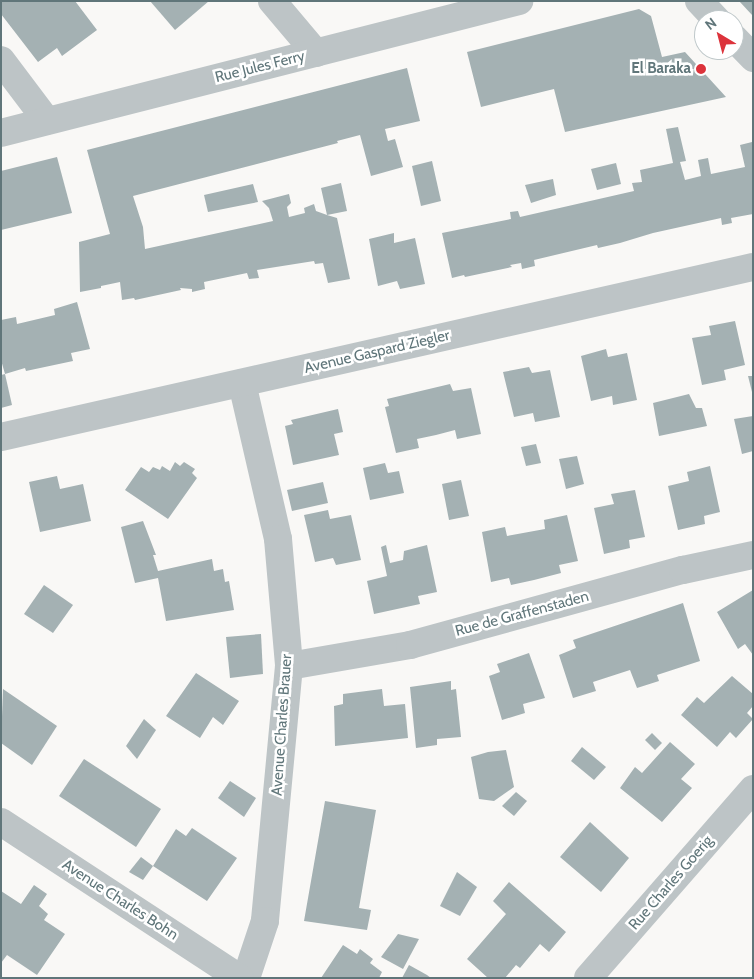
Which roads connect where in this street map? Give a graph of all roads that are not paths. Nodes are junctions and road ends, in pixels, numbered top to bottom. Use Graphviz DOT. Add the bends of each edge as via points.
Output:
graph roads {
  1 [pos="272,1"];
  2 [pos="519,1"];
  3 [pos="744,49"];
  4 [pos="316,53"];
  5 [pos="753,58"];
  6 [pos="1,60"];
  7 [pos="46,121"];
  8 [pos="1,133"];
  9 [pos="753,267"];
  10 [pos="242,383"];
  11 [pos="1,437"];
  12 [pos="753,554"];
  13 [pos="289,666"];
  14 [pos="753,789"];
  15 [pos="1,822"];
  16 [pos="239,978"];
  17 [pos="246,978"];
  18 [pos="588,978"];
  1 -- 4 [label="street"];
  2 -- 4 [label="street, Rue Jules Ferry"];
  3 -- 5 [label="street"];
  4 -- 7 [label="street, Rue Jules Ferry"];
  6 -- 7 [label="street"];
  7 -- 8 [label="street, Rue Jules Ferry"];
  9 -- 10 [label="street, Avenue Gaspard Ziegler"];
  10 -- 11 [label="street, Avenue Gaspard Ziegler"];
  10 -- 13 [label="street, Avenue Charles Brauer" via="278,540"];
  12 -- 13 [label="street, Rue de Graffenstaden" via="410,645"];
  13 -- 17 [label="street, Avenue Charles Brauer" via="265,921"];
  14 -- 18 [label="street, Rue Charles Goerig"];
  15 -- 16 [label="street, Avenue Charles Bohn"];
}
